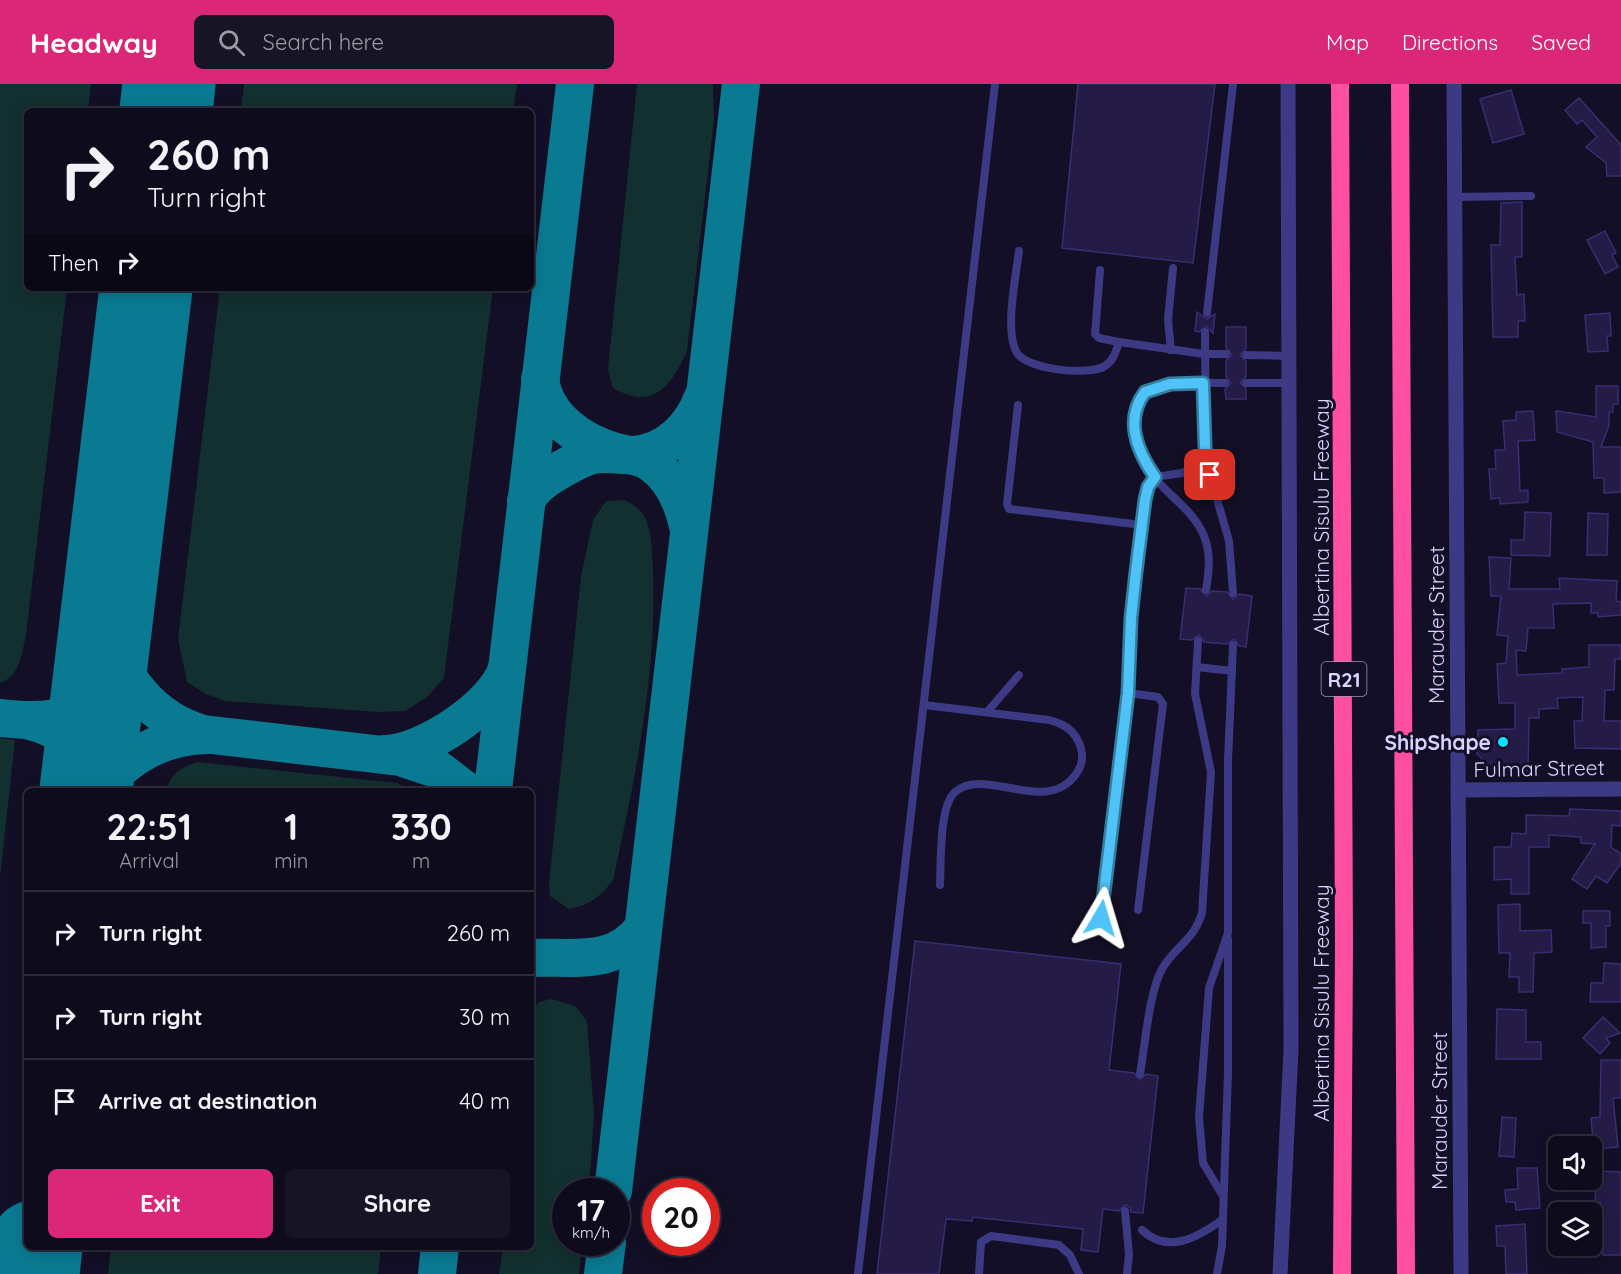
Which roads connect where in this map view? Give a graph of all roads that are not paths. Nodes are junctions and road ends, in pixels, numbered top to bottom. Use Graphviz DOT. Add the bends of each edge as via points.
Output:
graph roads {
  1 [pos="995,84"];
  2 [pos="1233,84"];
  3 [pos="1288,84"];
  4 [pos="1340,84"];
  5 [pos="1400,84"];
  6 [pos="1454,84"];
  7 [pos="1531,196"];
  8 [pos="1454,197"];
  9 [pos="1019,251"];
  10 [pos="1173,268"];
  11 [pos="1100,270"];
  12 [pos="1207,313"];
  13 [pos="1205,332"];
  14 [pos="1119,342"];
  15 [pos="1171,350"];
  16 [pos="1203,354"];
  17 [pos="1226,354"];
  18 [pos="1246,355"];
  19 [pos="1290,356"];
  20 [pos="1203,383"];
  21 [pos="1226,383"];
  22 [pos="1246,383"];
  23 [pos="1290,383"];
  24 [pos="1018,405"];
  25 [pos="1206,461"];
  26 [pos="1155,477"];
  27 [pos="1142,525"];
  28 [pos="1206,590"];
  29 [pos="1233,593"];
  30 [pos="1198,641"];
  31 [pos="1233,645"];
  32 [pos="1197,667"];
  33 [pos="1232,671"];
  34 [pos="1020,675"];
  35 [pos="1128,693"];
  36 [pos="924,705"];
  37 [pos="987,712"];
  38 [pos="1621,789"];
  39 [pos="1458,790"];
  40 [pos="940,885"];
  41 [pos="1138,910"];
  42 [pos="1101,918"];
  43 [pos="1228,933"];
  44 [pos="1140,1074"];
  45 [pos="1223,1196"];
  46 [pos="1125,1211"];
  47 [pos="1222,1220"];
  48 [pos="1143,1230"];
  49 [pos="858,1274"];
  50 [pos="979,1274"];
  51 [pos="1079,1274"];
  52 [pos="1127,1274"];
  53 [pos="1217,1274"];
  54 [pos="1280,1274"];
  55 [pos="1342,1274"];
  56 [pos="1406,1274"];
  57 [pos="1461,1274"];
  1 -- 36 [label="lane"];
  2 -- 12 [label="lane"];
  3 -- 19 [label="street"];
  4 -- 55 [label="highway, Albertina Sisulu Freeway / R21"];
  5 -- 56 [label="highway"];
  6 -- 8 [label="street, Marauder Street"];
  7 -- 8 [label="lane"];
  8 -- 39 [label="street, Marauder Street"];
  9 -- 14 [label="lane" via="1011,327 1017,354 1036,366 1092,371 1108,364"];
  10 -- 15 [label="lane" via="1168,320"];
  11 -- 14 [label="lane" via="1095,334"];
  13 -- 16 [label="lane"];
  14 -- 15 [label="lane"];
  15 -- 16 [label="lane"];
  16 -- 17 [label="lane"];
  16 -- 20 [label="lane"];
  18 -- 19 [label="lane"];
  19 -- 23 [label="street"];
  20 -- 21 [label="lane"];
  20 -- 25 [label="lane"];
  20 -- 26 [label="lane" via="1170,384 1145,392 1139,400 1134,416 1135,435 1139,453"];
  22 -- 23 [label="lane"];
  23 -- 54 [label="street" via="1292,1050"];
  24 -- 27 [label="lane" via="1009,509"];
  25 -- 26 [label="lane" via="1182,473"];
  25 -- 29 [label="lane" via="1226,523"];
  26 -- 27 [label="lane" via="1148,487"];
  26 -- 28 [label="lane" via="1185,508 1204,536 1209,567"];
  27 -- 35 [label="lane" via="1131,618"];
  30 -- 32 [label="lane"];
  31 -- 33 [label="lane"];
  32 -- 33 [label="lane"];
  32 -- 44 [label="lane" via="1197,708 1211,772 1202,913 1197,930 1168,959 1158,979"];
  33 -- 43 [label="lane"];
  34 -- 37 [label="lane"];
  35 -- 41 [label="lane" via="1158,697 1163,704"];
  35 -- 42 [label="lane"];
  36 -- 37 [label="lane"];
  36 -- 49 [label="lane"];
  37 -- 40 [label="lane" via="1063,724 1080,744 1081,767 1066,786 1055,790 1036,792 969,785 954,793 945,815"];
  38 -- 39 [label="street, Fulmar Street"];
  39 -- 57 [label="street, Marauder Street"];
  43 -- 45 [label="lane"];
  43 -- 45 [label="lane" via="1209,988 1199,1117 1203,1163"];
  45 -- 47 [label="lane"];
  46 -- 52 [label="lane"];
  47 -- 48 [label="lane" via="1174,1243 1155,1240"];
  47 -- 53 [label="lane"];
  50 -- 51 [label="lane" via="981,1242 991,1236 1059,1245 1070,1255"];
}
